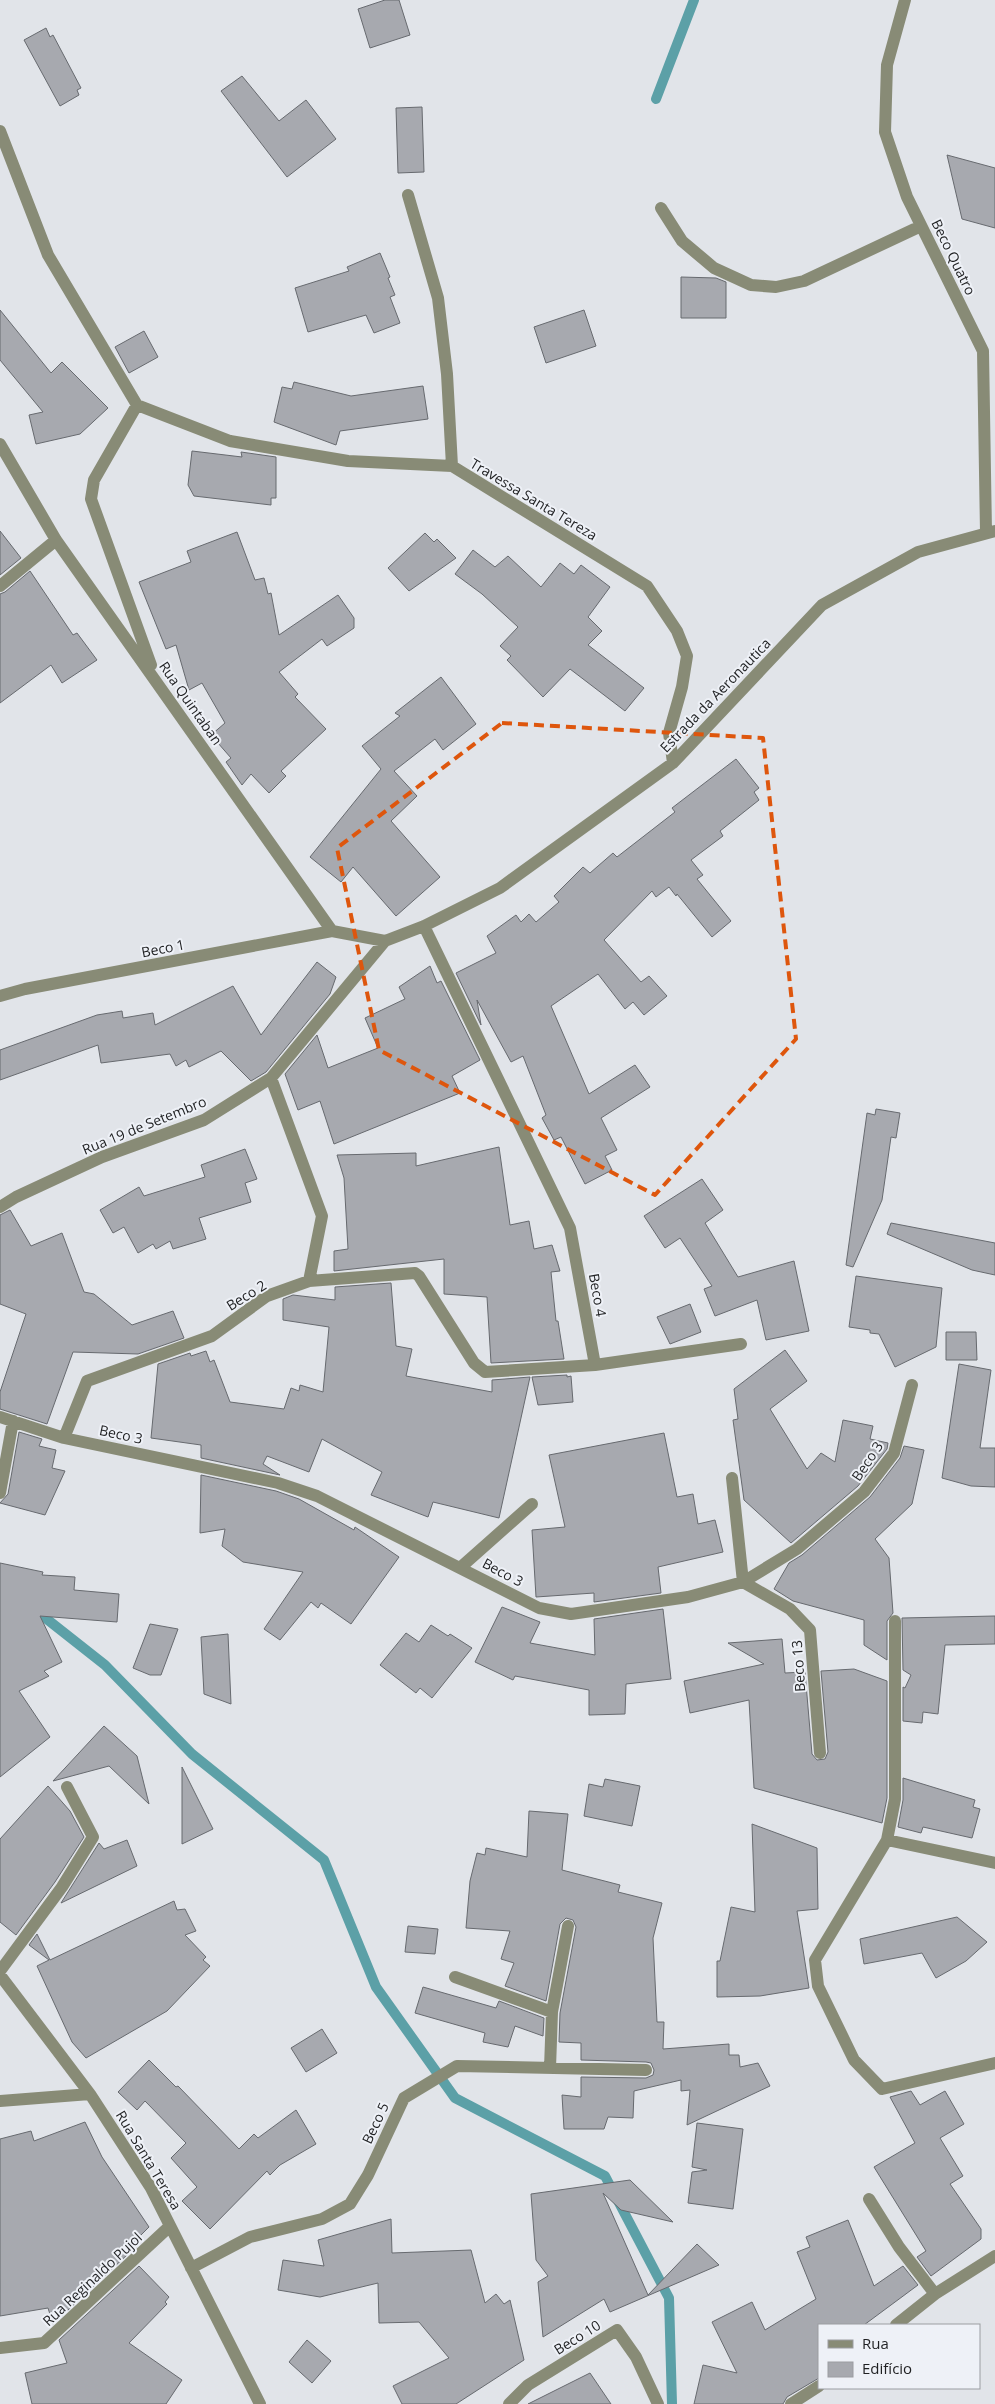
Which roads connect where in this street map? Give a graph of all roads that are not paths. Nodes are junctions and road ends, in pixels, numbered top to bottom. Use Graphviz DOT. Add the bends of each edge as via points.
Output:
graph roads {
  1 [pos="906,0"];
  2 [pos="0,131"];
  3 [pos="408,196"];
  4 [pos="661,208"];
  5 [pos="921,226"];
  6 [pos="137,405"];
  7 [pos="0,444"];
  8 [pos="452,466"];
  9 [pos="991,532"];
  10 [pos="56,540"];
  11 [pos="0,586"];
  12 [pos="157,681"];
  13 [pos="673,763"];
  14 [pos="424,926"];
  15 [pos="332,931"];
  16 [pos="385,941"];
  17 [pos="0,996"];
  18 [pos="272,1078"];
  19 [pos="0,1207"];
  20 [pos="309,1281"];
  21 [pos="741,1344"];
  22 [pos="595,1364"];
  23 [pos="912,1385"];
  24 [pos="0,1417"];
  25 [pos="13,1421"];
  26 [pos="64,1438"];
  27 [pos="732,1478"];
  28 [pos="0,1493"];
  29 [pos="532,1504"];
  30 [pos="461,1567"];
  31 [pos="743,1582"];
  32 [pos="895,1621"];
  33 [pos="820,1753"];
  34 [pos="67,1787"];
  35 [pos="887,1840"];
  36 [pos="995,1863"];
  37 [pos="568,1926"];
  38 [pos="0,1973"];
  39 [pos="455,1976"];
  40 [pos="552,2012"];
  41 [pos="995,2063"];
  42 [pos="550,2068"];
  43 [pos="646,2070"];
  44 [pos="90,2094"];
  45 [pos="0,2101"];
  46 [pos="869,2198"];
  47 [pos="170,2226"];
  48 [pos="995,2256"];
  49 [pos="191,2268"];
  50 [pos="935,2294"];
  51 [pos="897,2324"];
  52 [pos="0,2348"];
  53 [pos="818,2387"];
  54 [pos="260,2404"];
  55 [pos="509,2404"];
  56 [pos="658,2404"];
  57 [pos="791,2404"];
  1 -- 5 [label="street, Beco Quatro" via="887,65 885,132 907,197"];
  2 -- 6 [label="street" via="48,255"];
  3 -- 8 [label="street, Travessa Santa Tereza" via="438,298 447,374"];
  4 -- 5 [label="street" via="682,240 714,268 751,285 776,287 804,281"];
  5 -- 9 [label="street, Beco Quatro" via="983,351"];
  6 -- 8 [label="street" via="230,441 348,461"];
  6 -- 12 [label="street" via="94,480 91,499"];
  7 -- 10 [label="street, Rua Quintaban"];
  8 -- 13 [label="street, Travessa Santa Tereza" via="647,586 677,631 687,656 669,733"];
  9 -- 13 [label="street, Estrada da Aeronautica" via="918,552 822,605"];
  10 -- 11 [label="street"];
  10 -- 12 [label="street, Rua Quintaban"];
  12 -- 15 [label="street, Rua Quintaban"];
  13 -- 14 [label="street, Estrada da Aeronautica" via="500,888"];
  14 -- 16 [label="street, Estrada da Aeronautica"];
  14 -- 22 [label="street, Beco 4" via="570,1228"];
  15 -- 16 [label="street"];
  15 -- 17 [label="street, Beco 1"];
  16 -- 18 [label="street, Rua 19 de Setembro"];
  18 -- 19 [label="street, Rua 19 de Setembro" via="204,1120 102,1157"];
  18 -- 20 [label="street" via="322,1216"];
  20 -- 22 [label="street" via="414,1273 474,1363 486,1372"];
  20 -- 26 [label="street, Beco 2" via="267,1296 212,1336 87,1381"];
  21 -- 22 [label="street"];
  23 -- 31 [label="street, Beco 3" via="894,1453 864,1492 797,1548"];
  24 -- 25 [label="street, Beco 3"];
  25 -- 26 [label="street, Beco 3"];
  25 -- 28 [label="street"];
  26 -- 30 [label="street, Beco 3" via="278,1483 317,1496"];
  27 -- 31 [label="street"];
  29 -- 30 [label="street"];
  30 -- 31 [label="street, Beco 3" via="539,1608 571,1614 688,1597"];
  31 -- 33 [label="street, Beco 13" via="790,1609 810,1630"];
  32 -- 35 [label="street" via="895,1799"];
  34 -- 38 [label="street" via="93,1837 62,1887"];
  35 -- 36 [label="street"];
  35 -- 41 [label="street" via="815,1960 818,1986 854,2060 882,2089"];
  37 -- 40 [label="street"];
  38 -- 44 [label="street, Rua Santa Teresa"];
  39 -- 40 [label="street"];
  40 -- 42 [label="street"];
  42 -- 43 [label="street, Beco 5"];
  42 -- 49 [label="street, Beco 5" via="457,2066 404,2098 368,2175 350,2204 322,2219 250,2237"];
  44 -- 45 [label="street"];
  44 -- 47 [label="street, Rua Santa Teresa" via="151,2188"];
  46 -- 50 [label="street"];
  47 -- 49 [label="street, Rua Santa Teresa"];
  47 -- 52 [label="street, Rua Reginaldo Pujol" via="44,2343"];
  48 -- 50 [label="street"];
  49 -- 54 [label="street, Rua Santa Teresa"];
  50 -- 51 [label="street"];
  53 -- 57 [label="street"];
  55 -- 56 [label="street, Beco 10" via="528,2385 617,2330 636,2357"];
}
